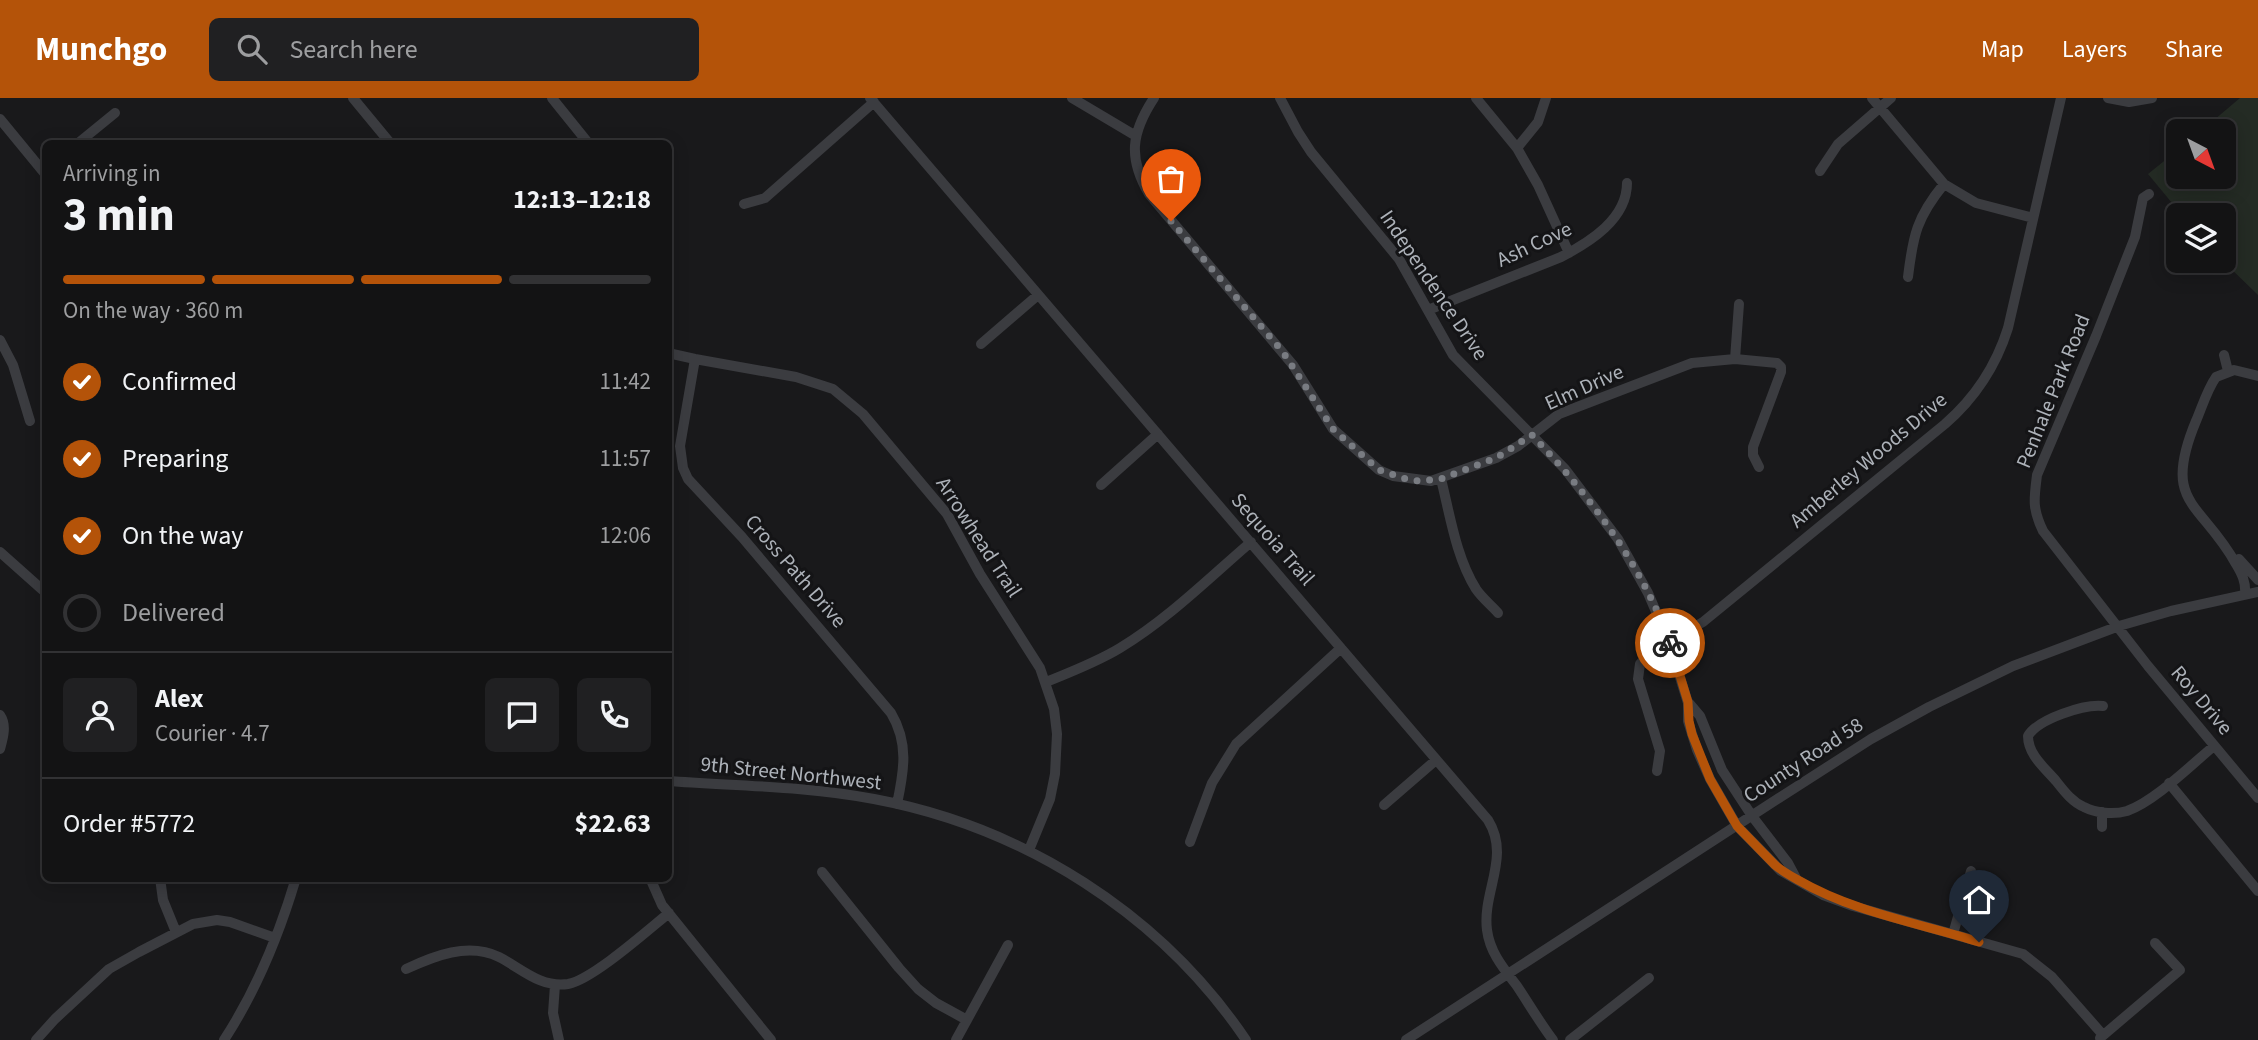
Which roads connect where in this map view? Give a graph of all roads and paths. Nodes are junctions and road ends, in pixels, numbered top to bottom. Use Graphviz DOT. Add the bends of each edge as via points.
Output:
graph roads {
  1 [pos="353,98"];
  2 [pos="552,98"];
  3 [pos="1072,98"];
  4 [pos="1154,98"];
  5 [pos="1280,98"];
  6 [pos="1476,98"];
  7 [pos="1546,98"];
  8 [pos="1872,98"];
  9 [pos="1891,98"];
  10 [pos="2060,98"];
  11 [pos="2108,98"];
  12 [pos="2152,98"];
  13 [pos="872,100"];
  14 [pos="1880,108"];
  15 [pos="115,113"];
  16 [pos="0,119"];
  17 [pos="1136,136"];
  18 [pos="82,140"];
  19 [pos="388,140"];
  20 [pos="586,140"];
  21 [pos="1517,148"];
  22 [pos="42,168"];
  23 [pos="1820,171"];
  24 [pos="1627,183"];
  25 [pos="1944,184"];
  26 [pos="2149,194"];
  27 [pos="744,204"];
  28 [pos="2033,218"];
  29 [pos="1569,253"];
  30 [pos="1908,276"];
  31 [pos="1038,295"];
  32 [pos="1739,304"];
  33 [pos="1428,310"];
  34 [pos="0,340"];
  35 [pos="981,344"];
  36 [pos="672,353"];
  37 [pos="2224,355"];
  38 [pos="695,359"];
  39 [pos="1735,359"];
  40 [pos="2228,371"];
  41 [pos="2258,376"];
  42 [pos="30,421"];
  43 [pos="1158,434"];
  44 [pos="1532,435"];
  45 [pos="1759,467"];
  46 [pos="1441,479"];
  47 [pos="1101,485"];
  48 [pos="1251,542"];
  49 [pos="2229,551"];
  50 [pos="0,552"];
  51 [pos="2258,580"];
  52 [pos="42,589"];
  53 [pos="2258,592"];
  54 [pos="2245,594"];
  55 [pos="1498,613"];
  56 [pos="2119,626"];
  57 [pos="1669,642"];
  58 [pos="1342,648"];
  59 [pos="1046,682"];
  60 [pos="1688,702"];
  61 [pos="2103,706"];
  62 [pos="0,715"];
  63 [pos="2214,746"];
  64 [pos="0,749"];
  65 [pos="1436,760"];
  66 [pos="1657,771"];
  67 [pos="672,781"];
  68 [pos="2168,783"];
  69 [pos="2258,797"];
  70 [pos="898,804"];
  71 [pos="1384,805"];
  72 [pos="2102,812"];
  73 [pos="1752,816"];
  74 [pos="1737,826"];
  75 [pos="2102,827"];
  76 [pos="1190,842"];
  77 [pos="1029,850"];
  78 [pos="1971,871"];
  79 [pos="822,872"];
  80 [pos="1796,878"];
  81 [pos="161,882"];
  82 [pos="295,882"];
  83 [pos="652,882"];
  84 [pos="2258,891"];
  85 [pos="669,913"];
  86 [pos="176,932"];
  87 [pos="1953,934"];
  88 [pos="275,938"];
  89 [pos="2155,943"];
  90 [pos="1008,945"];
  91 [pos="405,970"];
  92 [pos="1507,974"];
  93 [pos="1649,978"];
  94 [pos="555,985"];
  95 [pos="967,1020"];
  96 [pos="2101,1037"];
  97 [pos="36,1040"];
  98 [pos="224,1040"];
  99 [pos="559,1040"];
  100 [pos="771,1040"];
  101 [pos="956,1040"];
  102 [pos="1246,1040"];
  103 [pos="1406,1040"];
  104 [pos="1553,1040"];
  105 [pos="1570,1040"];
  1 -- 19 [label="street"];
  2 -- 20 [label="street"];
  3 -- 17 [label="street"];
  4 -- 17 [label="street, Elm Drive"];
  5 -- 33 [label="street, Independence Drive" via="1311,152 1399,259"];
  6 -- 21 [label="street"];
  7 -- 21 [label="street" via="1538,122"];
  8 -- 14 [label="street"];
  9 -- 14 [label="street"];
  10 -- 28 [label="street, Amberley Woods Drive"];
  11 -- 12 [label="street" via="2129,102"];
  13 -- 27 [label="street" via="765,198"];
  13 -- 31 [label="street, Sequoia Trail"];
  14 -- 23 [label="street" via="1838,144"];
  14 -- 25 [label="street"];
  15 -- 18 [label="street"];
  16 -- 22 [label="street"];
  17 -- 46 [label="street, Elm Drive" via="1136,169 1149,194 1286,356 1333,429 1384,473 1419,481"];
  21 -- 29 [label="street"];
  24 -- 29 [label="street, Ash Cove" via="1627,195 1616,216"];
  25 -- 28 [label="street" via="1976,203"];
  25 -- 30 [label="street" via="1917,225"];
  26 -- 56 [label="street, Penhale Park Road" via="2143,198 2135,237 2037,475 2033,495 2043,531"];
  28 -- 57 [label="street, Amberley Woods Drive" via="2004,342 1969,401 1703,622"];
  29 -- 33 [label="street, Ash Cove"];
  31 -- 35 [label="street"];
  31 -- 43 [label="street, Sequoia Trail"];
  32 -- 39 [label="street"];
  33 -- 44 [label="street, Independence Drive" via="1453,355"];
  34 -- 42 [label="street" via="13,365"];
  36 -- 38 [label="street, Arrowhead Trail"];
  37 -- 40 [label="street"];
  38 -- 59 [label="street, Arrowhead Trail" via="818,382 853,404 947,514"];
  38 -- 70 [label="street, Cross Path Drive" via="681,432 684,473 891,713 905,756"];
  39 -- 44 [label="street, Elm Drive" via="1685,365 1559,414"];
  39 -- 45 [label="street, Elm Drive" via="1781,367 1754,447"];
  40 -- 41 [label="street"];
  40 -- 49 [label="street" via="2213,382 2189,439 2182,470 2189,502"];
  43 -- 47 [label="street"];
  43 -- 48 [label="street, Sequoia Trail"];
  44 -- 46 [label="street, Elm Drive" via="1496,458"];
  44 -- 57 [label="street, Independence Drive" via="1579,486 1618,539"];
  46 -- 55 [label="street" via="1470,577"];
  48 -- 58 [label="street, Sequoia Trail"];
  48 -- 59 [label="street" via="1139,636"];
  49 -- 51 [label="street"];
  49 -- 54 [label="street" via="2244,580"];
  50 -- 52 [label="street"];
  53 -- 54 [label="street, County Road 58"];
  54 -- 56 [label="street, County Road 58"];
  56 -- 63 [label="street, Roy Drive"];
  56 -- 73 [label="street, County Road 58" via="2012,666 1929,707"];
  57 -- 60 [label="street, Independence Drive"];
  57 -- 66 [label="street, Amberley Woods Drive" via="1640,664 1638,679 1660,751"];
  58 -- 65 [label="street, Sequoia Trail"];
  58 -- 76 [label="street" via="1236,744 1212,782"];
  59 -- 77 [label="street, Arrowhead Trail" via="1058,734 1055,775"];
  60 -- 73 [label="street, Independence Drive" via="1700,716 1722,769"];
  60 -- 74 [label="street, Independence Drive" via="1697,750"];
  61 -- 72 [label="street" via="2084,706 2039,725 2028,740 2034,755 2067,794 2085,808"];
  62 -- 64 [label="street" via="4,733"];
  63 -- 68 [label="street"];
  63 -- 69 [label="street, Roy Drive"];
  65 -- 71 [label="street"];
  65 -- 92 [label="street, Sequoia Trail" via="1496,835 1498,857 1486,926"];
  67 -- 70 [label="street, 9th Street Northwest" via="827,792"];
  68 -- 72 [label="street" via="2127,810"];
  68 -- 84 [label="street"];
  70 -- 77 [label="street, 9th Street Northwest" via="956,820"];
  72 -- 75 [label="street"];
  73 -- 74 [label="street, County Road 58"];
  73 -- 80 [label="street, Independence Drive"];
  74 -- 80 [label="street, Independence Drive" via="1781,871"];
  74 -- 92 [label="street, County Road 58"];
  77 -- 102 [label="street, 9th Street Northwest" via="1112,901 1150,931 1193,973"];
  78 -- 87 [label="street"];
  79 -- 95 [label="street" via="918,989"];
  80 -- 87 [label="street, Independence Drive" via="1853,906"];
  81 -- 86 [label="street"];
  82 -- 88 [label="street"];
  83 -- 85 [label="street"];
  85 -- 94 [label="street" via="584,978"];
  85 -- 100 [label="street"];
  86 -- 88 [label="street" via="217,920"];
  86 -- 97 [label="street" via="102,975"];
  87 -- 96 [label="street, Independence Drive" via="2032,960 2052,976"];
  88 -- 98 [label="street"];
  89 -- 96 [label="street" via="2180,970"];
  90 -- 95 [label="street"];
  91 -- 94 [label="street" via="464,950 493,955"];
  92 -- 103 [label="street, County Road 58"];
  92 -- 104 [label="street, Sequoia Trail"];
  93 -- 105 [label="street"];
  94 -- 99 [label="street" via="553,1013"];
  95 -- 101 [label="street"];
}
